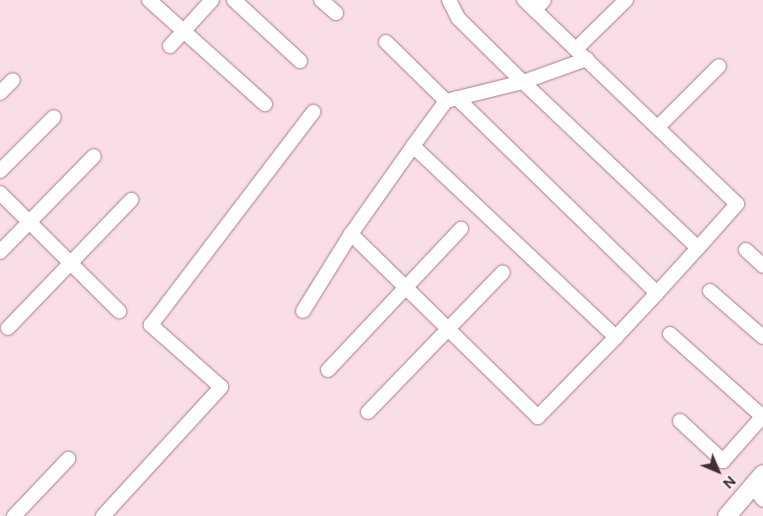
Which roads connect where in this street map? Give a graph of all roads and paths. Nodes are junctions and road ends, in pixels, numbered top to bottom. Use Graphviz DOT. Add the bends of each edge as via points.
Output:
graph roads {
  1 [pos="148,0"];
  2 [pos="212,0"];
  3 [pos="234,0"];
  4 [pos="321,0"];
  5 [pos="449,0"];
  6 [pos="524,0"];
  7 [pos="626,0"];
  8 [pos="540,5"];
  9 [pos="336,14"];
  10 [pos="183,32"];
  11 [pos="386,42"];
  12 [pos="170,46"];
  13 [pos="581,54"];
  14 [pos="300,61"];
  15 [pos="719,66"];
  16 [pos="14,80"];
  17 [pos="523,82"];
  18 [pos="0,93"];
  19 [pos="452,100"];
  20 [pos="265,104"];
  21 [pos="313,112"];
  22 [pos="54,117"];
  23 [pos="658,127"];
  24 [pos="413,146"];
  25 [pos="94,156"];
  26 [pos="0,171"];
  27 [pos="0,194"];
  28 [pos="132,200"];
  29 [pos="28,221"];
  30 [pos="460,229"];
  31 [pos="351,234"];
  32 [pos="698,248"];
  33 [pos="746,250"];
  34 [pos="0,252"];
  35 [pos="70,263"];
  36 [pos="763,266"];
  37 [pos="504,272"];
  38 [pos="406,288"];
  39 [pos="710,292"];
  40 [pos="657,293"];
  41 [pos="119,311"];
  42 [pos="303,311"];
  43 [pos="8,328"];
  44 [pos="448,329"];
  45 [pos="670,334"];
  46 [pos="616,337"];
  47 [pos="763,337"];
  48 [pos="328,370"];
  49 [pos="368,412"];
  50 [pos="763,417"];
  51 [pos="680,421"];
  52 [pos="68,459"];
  53 [pos="758,480"];
  54 [pos="763,500"];
  55 [pos="14,516"];
  56 [pos="103,516"];
  57 [pos="727,516"];
  1 -- 10 [label="street"];
  2 -- 10 [label="street"];
  3 -- 14 [label="street"];
  4 -- 9 [label="street"];
  5 -- 17 [label="street" via="458,18"];
  6 -- 8 [label="street"];
  7 -- 13 [label="street"];
  8 -- 13 [label="street"];
  10 -- 12 [label="street"];
  10 -- 20 [label="street"];
  11 -- 19 [label="street"];
  13 -- 17 [label="street"];
  13 -- 23 [label="street"];
  15 -- 23 [label="street"];
  16 -- 18 [label="street"];
  17 -- 19 [label="street"];
  17 -- 32 [label="street"];
  19 -- 24 [label="street"];
  19 -- 40 [label="street"];
  21 -- 56 [label="street" via="151,325 221,387"];
  22 -- 26 [label="street"];
  23 -- 32 [label="street" via="737,204"];
  24 -- 31 [label="street"];
  24 -- 46 [label="street"];
  25 -- 29 [label="street"];
  27 -- 29 [label="street"];
  28 -- 35 [label="street"];
  29 -- 34 [label="street"];
  29 -- 35 [label="street"];
  30 -- 38 [label="street"];
  31 -- 38 [label="street"];
  31 -- 42 [label="street"];
  32 -- 40 [label="street"];
  33 -- 36 [label="street"];
  35 -- 41 [label="street"];
  35 -- 43 [label="street"];
  37 -- 44 [label="street"];
  38 -- 44 [label="street"];
  38 -- 48 [label="street"];
  39 -- 47 [label="street"];
  40 -- 46 [label="street"];
  44 -- 46 [label="street" via="538,418"];
  44 -- 49 [label="street"];
  45 -- 50 [label="street"];
  50 -- 51 [label="street" via="723,461"];
  52 -- 55 [label="street"];
  53 -- 54 [label="street"];
  53 -- 57 [label="street"];
}
